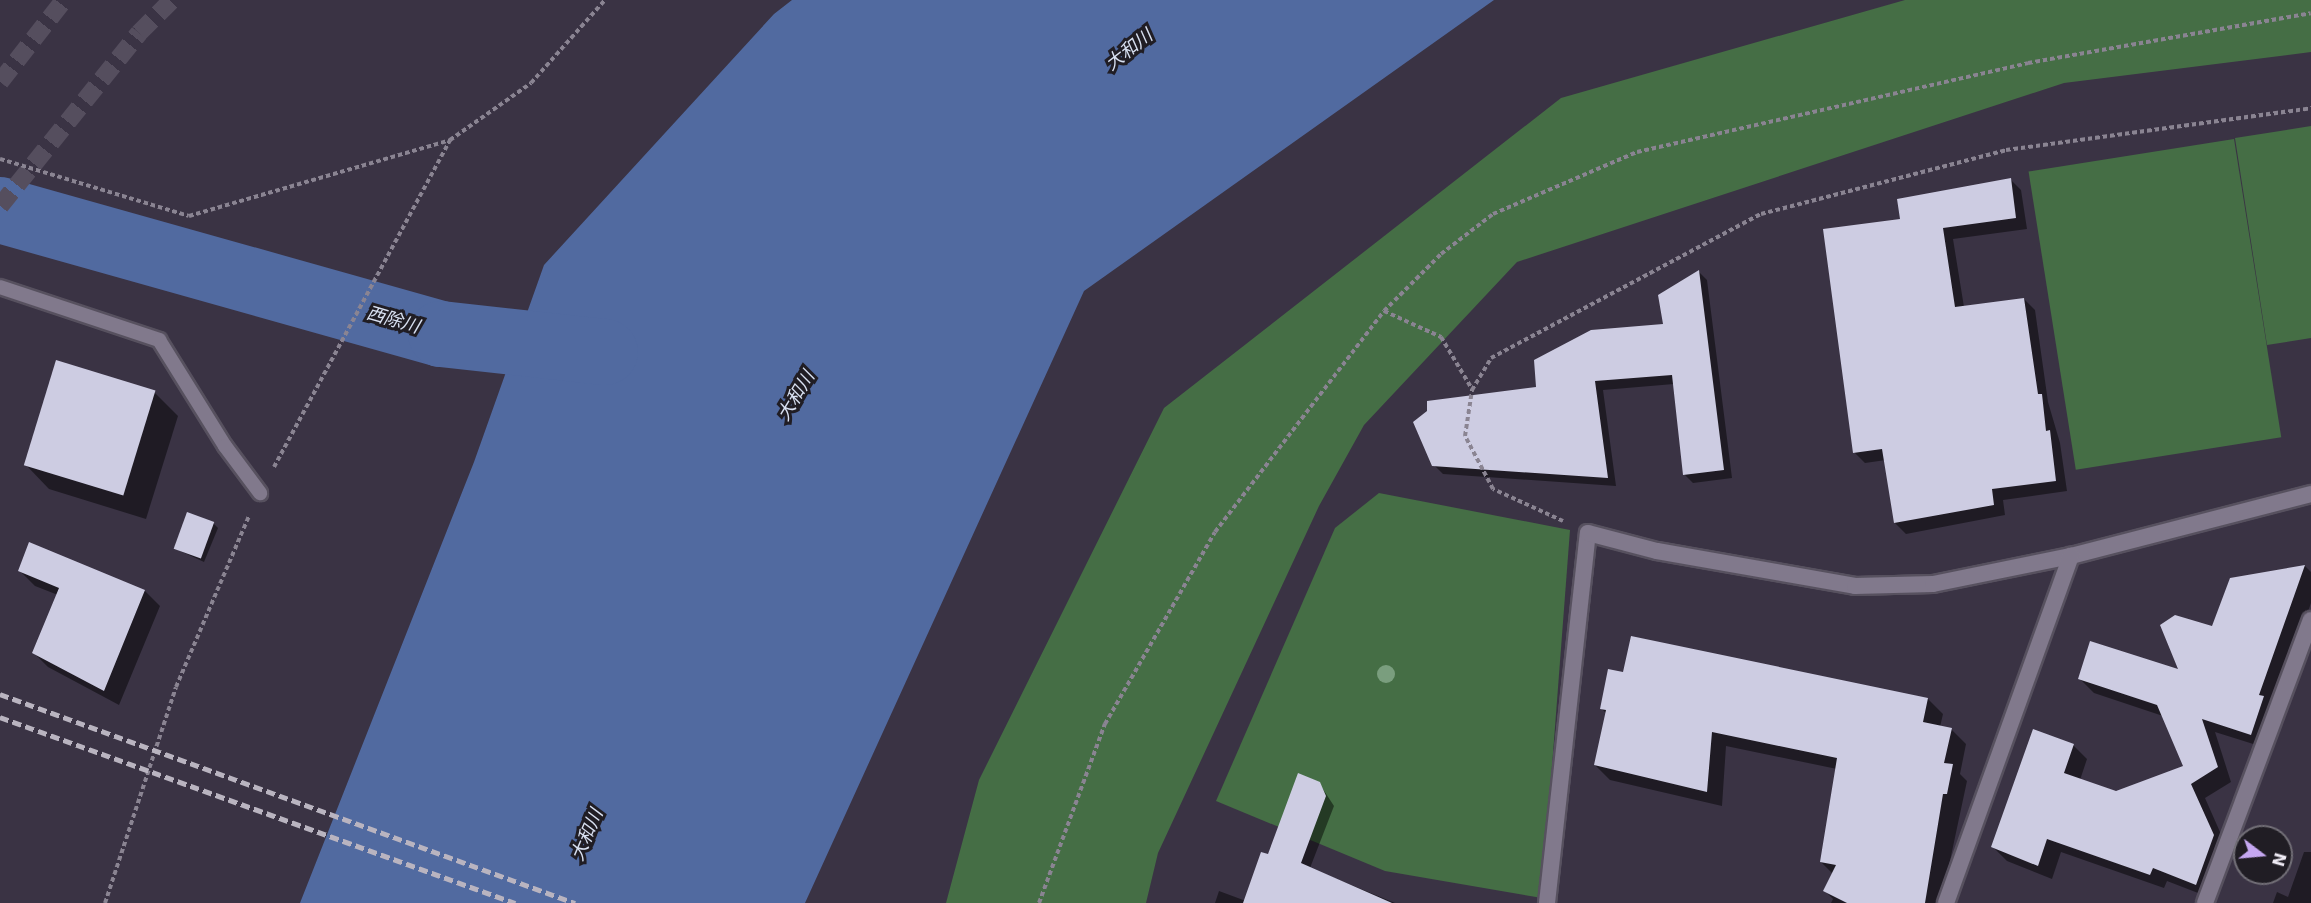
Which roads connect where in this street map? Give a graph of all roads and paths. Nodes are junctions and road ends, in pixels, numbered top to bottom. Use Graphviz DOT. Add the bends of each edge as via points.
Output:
graph roads {
  1 [pos="605,0"];
  2 [pos="2311,13"];
  3 [pos="2311,108"];
  4 [pos="450,140"];
  5 [pos="0,159"];
  6 [pos="0,287"];
  7 [pos="1384,311"];
  8 [pos="1472,390"];
  9 [pos="260,493"];
  10 [pos="2311,494"];
  11 [pos="1588,533"];
  12 [pos="2071,556"];
  13 [pos="2311,620"];
  14 [pos="105,903"];
  15 [pos="1039,903"];
  16 [pos="1547,903"];
  17 [pos="1946,903"];
  18 [pos="2205,903"];
  1 -- 4 [label="path" via="531,83"];
  2 -- 7 [label="path" via="2028,63 1637,152 1493,214 1441,255"];
  3 -- 8 [label="path" via="2007,150 1761,214 1491,358"];
  4 -- 5 [label="path" via="189,216"];
  4 -- 9 [label="path"];
  6 -- 9 [label="lane" via="159,340 225,446"];
  7 -- 8 [label="path" via="1441,337"];
  7 -- 15 [label="path" via="1215,532 1105,724"];
  8 -- 11 [label="path" via="1465,436 1493,489"];
  9 -- 14 [label="path" via="176,687"];
  10 -- 12 [label="street"];
  11 -- 12 [label="street" via="1657,551 1855,586 1933,584"];
  11 -- 16 [label="street"];
  12 -- 17 [label="street"];
  13 -- 18 [label="street"];
}
